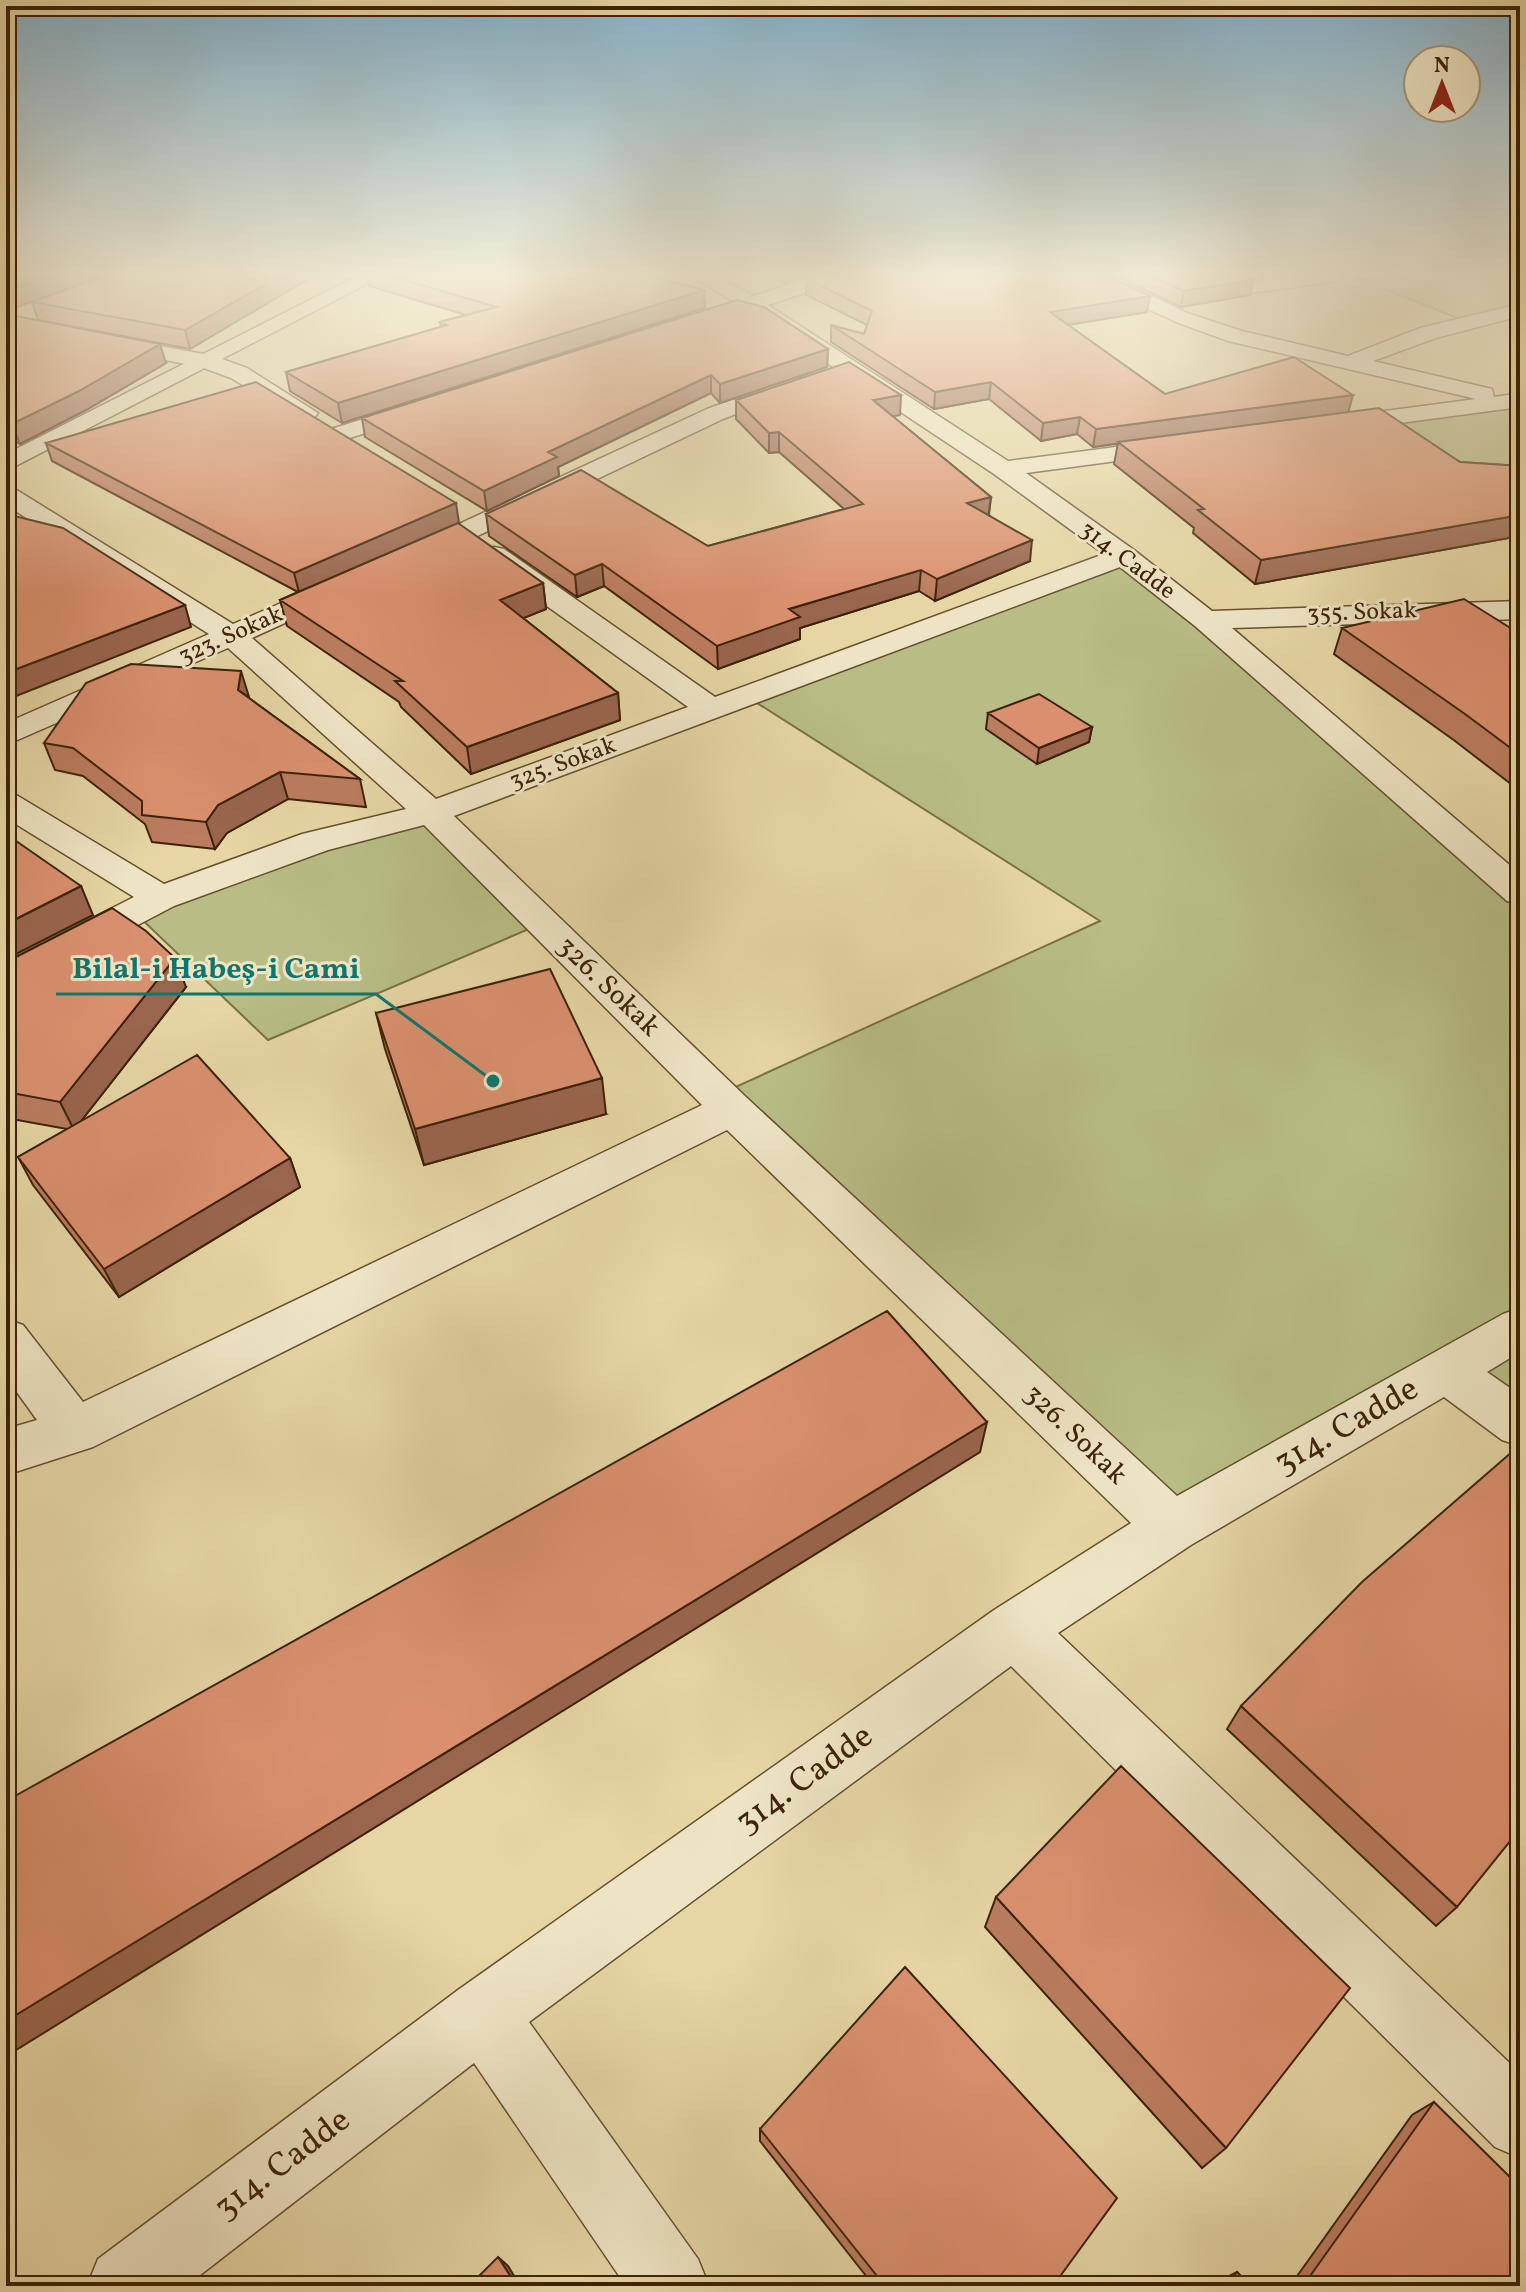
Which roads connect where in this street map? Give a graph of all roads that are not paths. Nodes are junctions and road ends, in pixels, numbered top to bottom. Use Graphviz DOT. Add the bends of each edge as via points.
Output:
graph roads {
  1 [pos="165,382"];
  2 [pos="254,382"];
  3 [pos="798,382"];
  4 [pos="870,382"];
  5 [pos="1429,382"];
  6 [pos="447,400"];
  7 [pos="1517,401"];
  8 [pos="1313,427"];
  9 [pos="340,434"];
  10 [pos="1204,442"];
  11 [pos="366,450"];
  12 [pos="6,464"];
  13 [pos="1003,469"];
  14 [pos="6,494"];
  15 [pos="469,522"];
  16 [pos="1124,556"];
  17 [pos="391,565"];
  18 [pos="362,578"];
  19 [pos="1520,610"];
  20 [pos="1205,620"];
  21 [pos="232,636"];
  22 [pos="711,709"];
  23 [pos="6,735"];
  24 [pos="6,803"];
  25 [pos="431,813"];
  26 [pos="1520,893"];
  27 [pos="161,898"];
  28 [pos="6,978"];
  29 [pos="732,1109"];
  30 [pos="1520,1328"];
  31 [pos="6,1339"];
  32 [pos="1445,1370"];
  33 [pos="1520,1424"];
  34 [pos="75,1431"];
  35 [pos="6,1452"];
  36 [pos="1172,1527"];
  37 [pos="1014,1629"];
  38 [pos="482,2014"];
  39 [pos="1520,2122"];
  40 [pos="125,2286"];
  41 [pos="671,2286"];
  1 -- 12 [label="street"];
  2 -- 9 [label="street"];
  3 -- 15 [label="street"];
  4 -- 13 [label="street, 314. Cadde"];
  5 -- 7 [label="street"];
  6 -- 9 [label="street"];
  7 -- 8 [label="street"];
  9 -- 11 [label="street"];
  10 -- 13 [label="street"];
  13 -- 16 [label="street, 314. Cadde"];
  14 -- 21 [label="street, 326. Sokak"];
  15 -- 17 [label="street"];
  15 -- 22 [label="street"];
  16 -- 20 [label="street, 314. Cadde"];
  16 -- 22 [label="street, 325. Sokak"];
  18 -- 21 [label="street, 323. Sokak"];
  19 -- 20 [label="street, 355. Sokak"];
  20 -- 26 [label="street, 314. Cadde"];
  21 -- 23 [label="street, 323. Sokak"];
  21 -- 25 [label="street, 326. Sokak"];
  22 -- 25 [label="street, 325. Sokak"];
  24 -- 27 [label="street"];
  25 -- 27 [label="street, 325. Sokak" via="315,842"];
  25 -- 29 [label="street, 326. Sokak"];
  27 -- 28 [label="street, 325. Sokak"];
  29 -- 34 [label="street"];
  29 -- 36 [label="street, 326. Sokak"];
  30 -- 32 [label="street, 314. Cadde"];
  31 -- 34 [label="street"];
  32 -- 33 [label="street"];
  32 -- 36 [label="street, 314. Cadde"];
  34 -- 35 [label="street"];
  36 -- 37 [label="street, 314. Cadde"];
  37 -- 38 [label="street, 314. Cadde"];
  37 -- 39 [label="street"];
  38 -- 40 [label="street, 314. Cadde"];
  38 -- 41 [label="street"];
}
